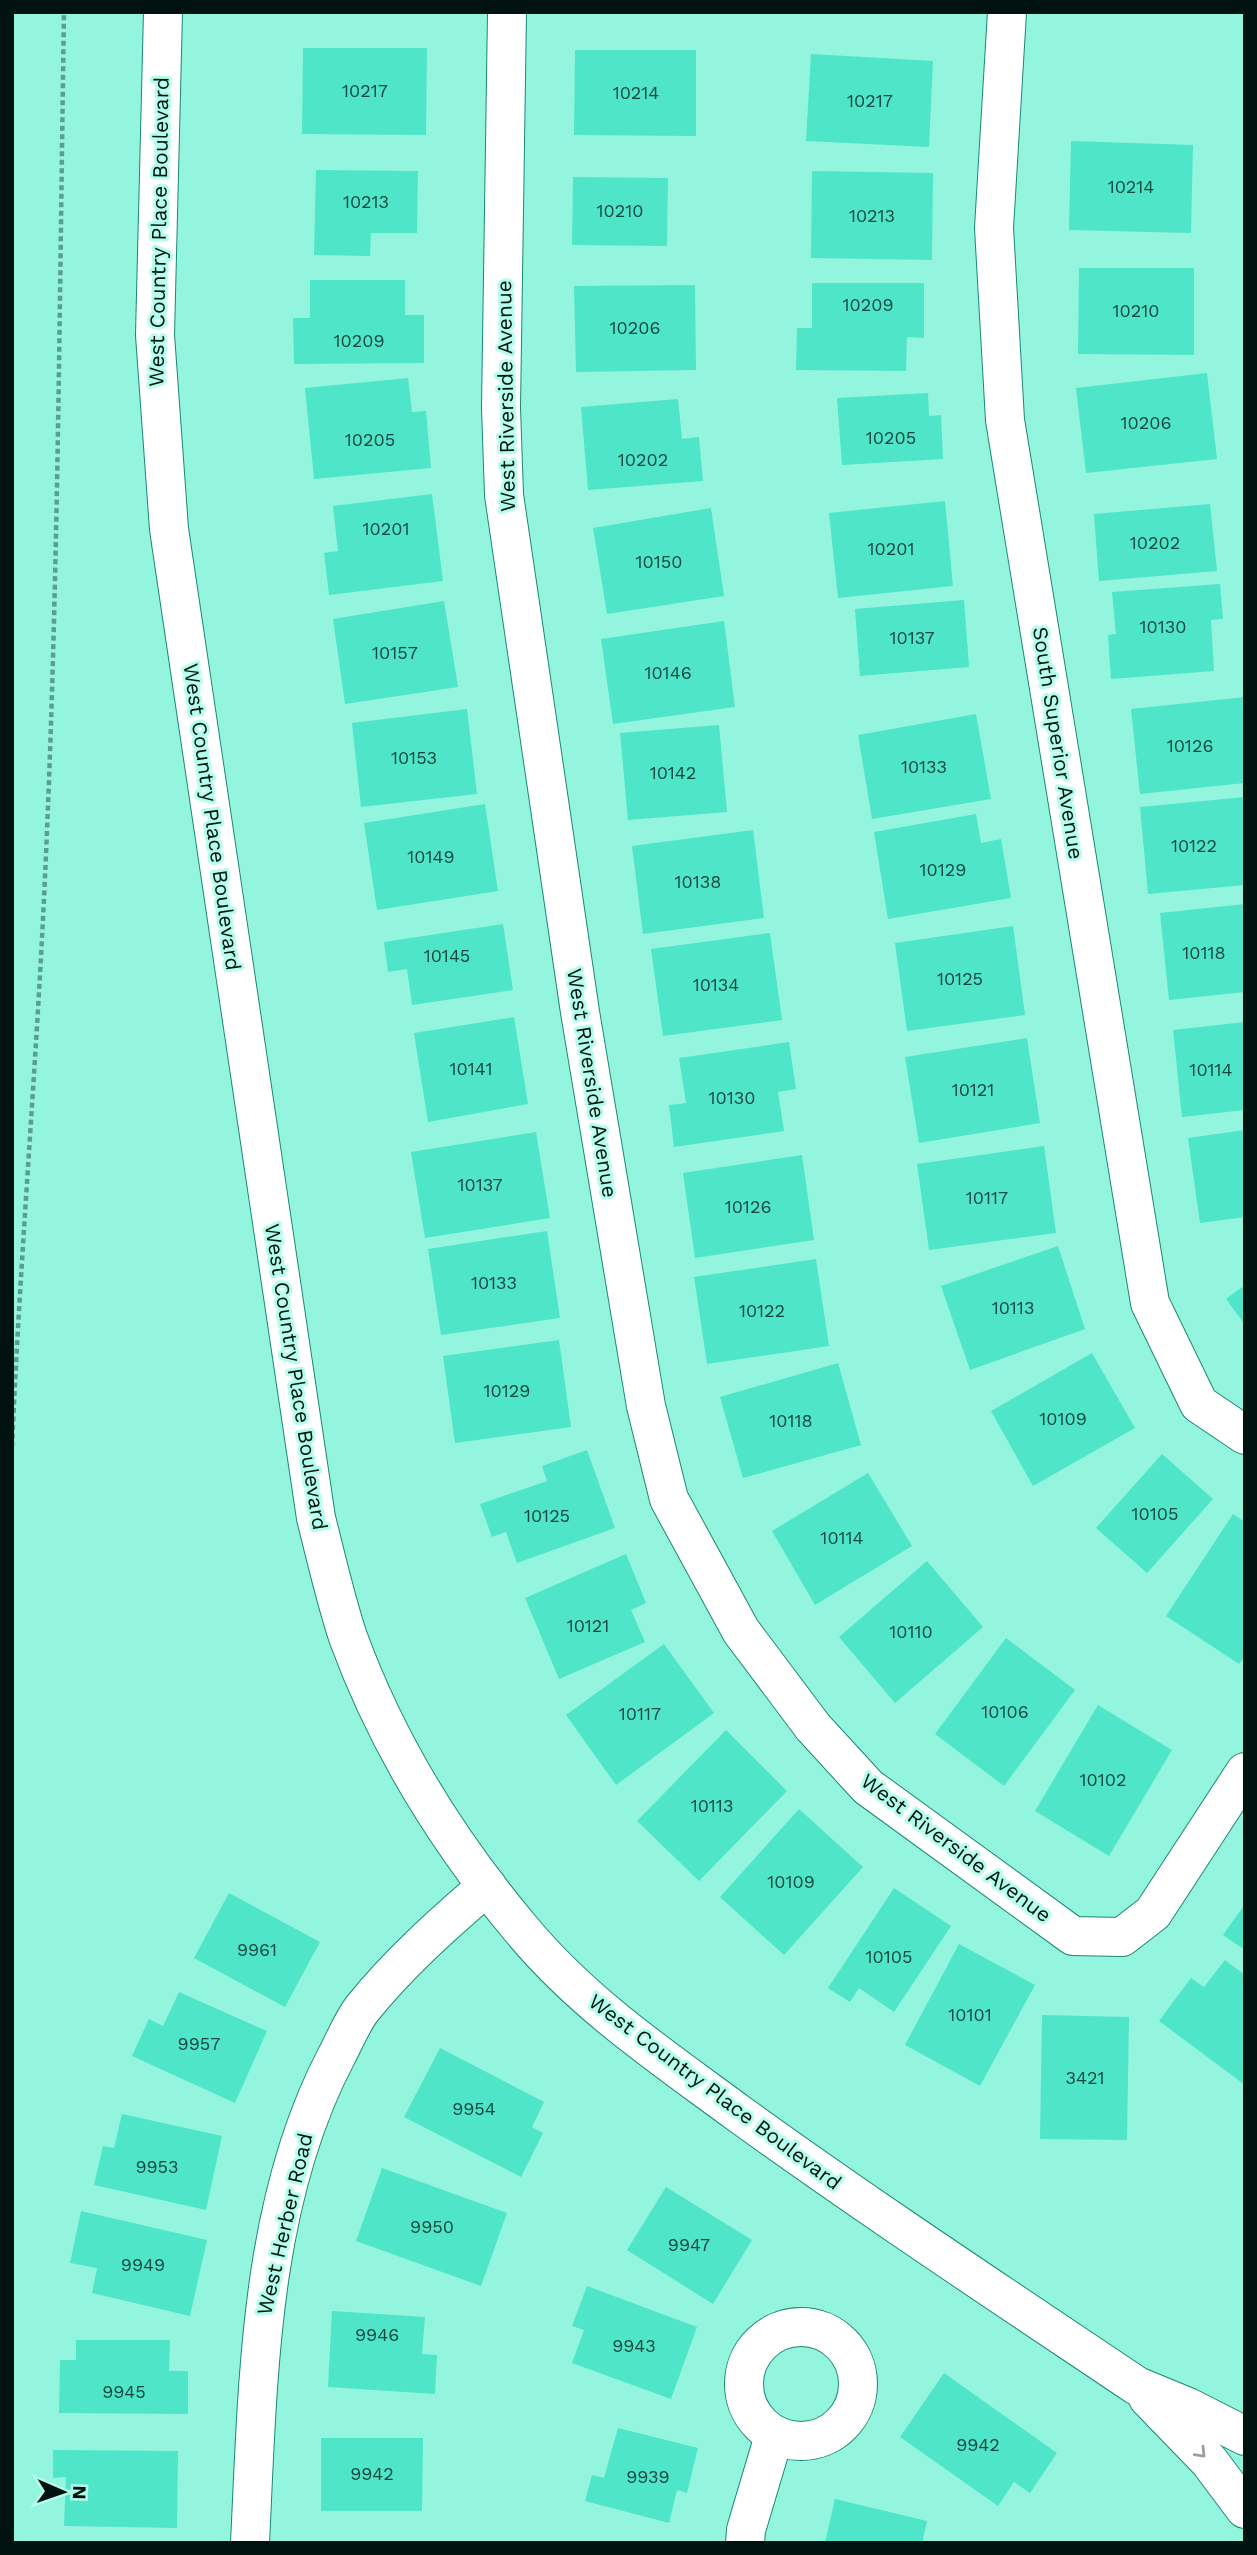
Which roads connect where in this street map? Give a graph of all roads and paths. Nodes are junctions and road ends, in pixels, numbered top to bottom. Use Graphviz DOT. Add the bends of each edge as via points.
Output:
graph roads {
  1 [pos="64,12"];
  2 [pos="163,12"];
  3 [pos="508,12"];
  4 [pos="1007,12"];
  5 [pos="1245,1435"];
  6 [pos="12,1447"];
  7 [pos="1245,1772"];
  8 [pos="487,1886"];
  9 [pos="1137,2386"];
  10 [pos="774,2436"];
  11 [pos="1245,2436"];
  12 [pos="1245,2509"];
  13 [pos="250,2543"];
  14 [pos="745,2543"];
  1 -- 6 [label="path" via="43,900"];
  2 -- 8 [label="street, West Country Place Boulevard" via="155,335 169,530 316,1518 349,1638 390,1735 434,1812"];
  3 -- 7 [label="street, West Riverside Avenue" via="501,408 504,495 580,1012 646,1406 669,1499 741,1631 813,1727 868,1787 1073,1936 1122,1937 1153,1913"];
  4 -- 5 [label="street, South Superior Avenue" via="994,228 1005,421 1150,1303 1199,1404"];
  8 -- 9 [label="street, West Country Place Boulevard" via="552,1964 631,2033 809,2164"];
  8 -- 13 [label="street, West Herber Road" via="420,1945 360,2011 320,2088 293,2167 265,2300"];
  9 -- 11 [label="street, West Country Place Boulevard"];
  9 -- 12 [label="street, West Country Place Boulevard, one-way" via="1209,2461"];
  10 -- 14 [label="street"];
}
